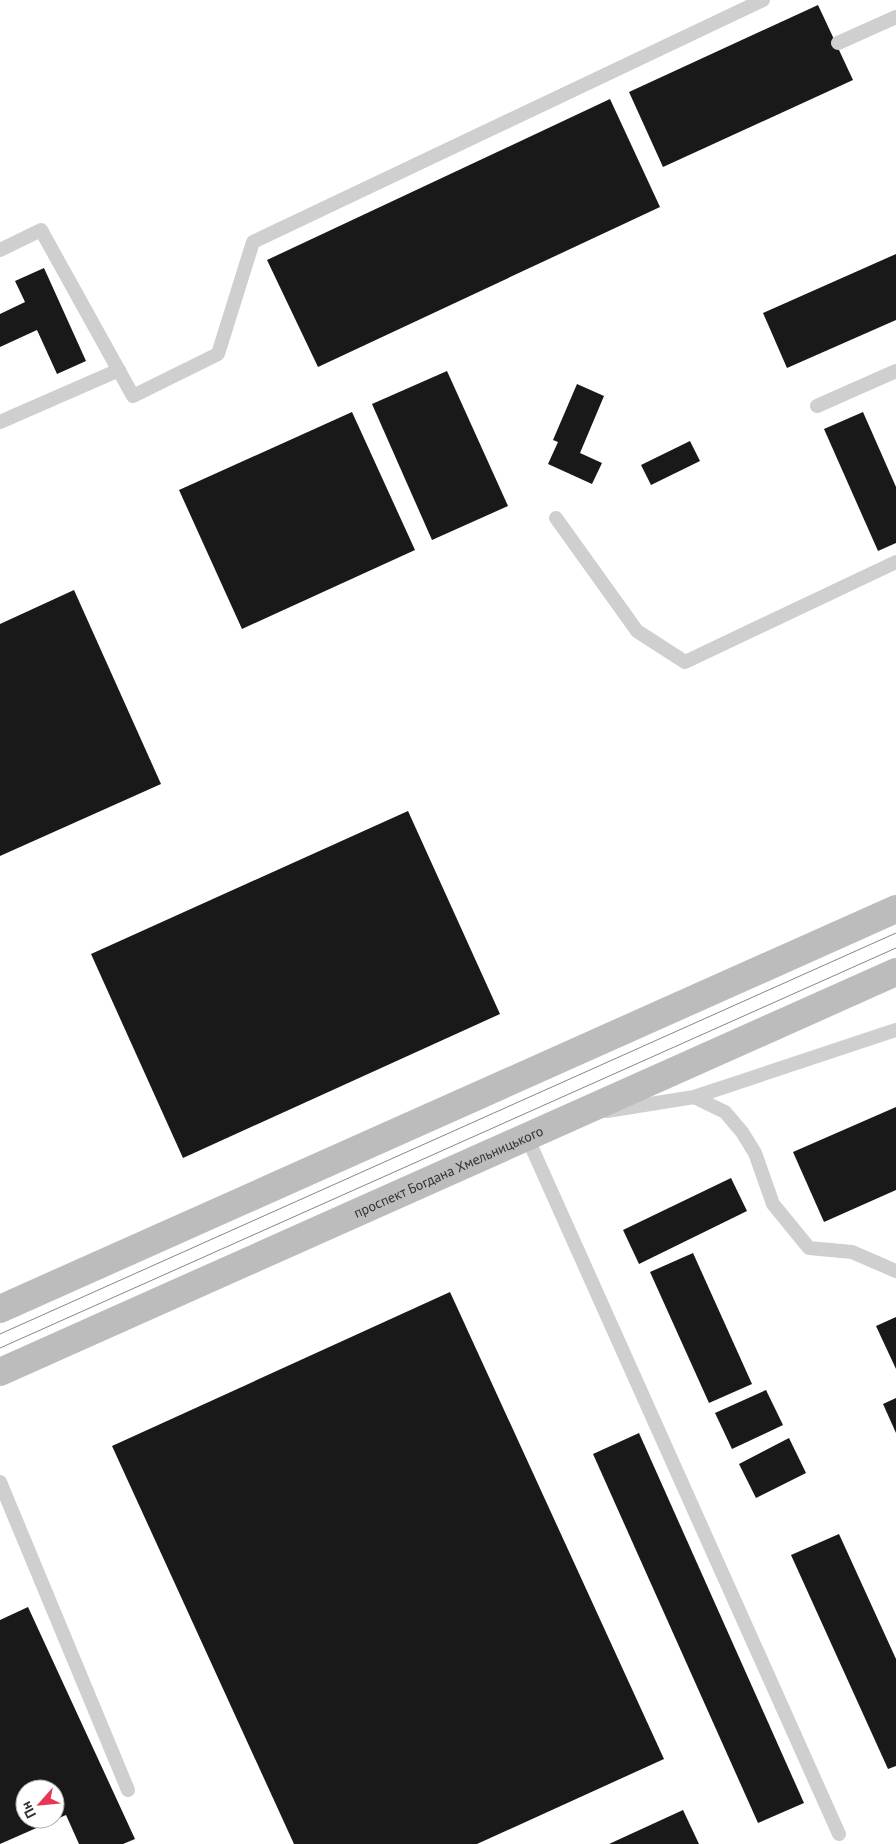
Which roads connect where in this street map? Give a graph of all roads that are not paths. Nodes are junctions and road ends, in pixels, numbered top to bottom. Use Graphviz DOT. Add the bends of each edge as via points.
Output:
graph roads {
  1 [pos="763,0"];
  2 [pos="896,17"];
  3 [pos="838,43"];
  4 [pos="0,250"];
  5 [pos="119,370"];
  6 [pos="896,371"];
  7 [pos="817,406"];
  8 [pos="0,422"];
  9 [pos="556,518"];
  10 [pos="896,562"];
  11 [pos="896,909"];
  12 [pos="896,972"];
  13 [pos="896,1030"];
  14 [pos="694,1097"];
  15 [pos="569,1118"];
  16 [pos="527,1137"];
  17 [pos="896,1271"];
  18 [pos="0,1309"];
  19 [pos="0,1372"];
  20 [pos="0,1482"];
  21 [pos="128,1790"];
  22 [pos="838,1834"];
  1 -- 5 [label="lane" via="253,242 218,354 133,396"];
  2 -- 3 [label="lane"];
  4 -- 5 [label="lane" via="41,230"];
  5 -- 8 [label="lane"];
  6 -- 7 [label="lane"];
  9 -- 10 [label="lane" via="636,631 685,662"];
  11 -- 18 [label="main road"];
  12 -- 15 [label="main road, проспект Богдана Хмельницького"];
  13 -- 14 [label="lane"];
  14 -- 15 [label="lane"];
  14 -- 17 [label="lane" via="725,1112 742,1132 755,1153 772,1204 809,1248 852,1252"];
  15 -- 16 [label="main road, проспект Богдана Хмельницького"];
  16 -- 19 [label="main road, проспект Богдана Хмельницького"];
  16 -- 22 [label="lane"];
  20 -- 21 [label="lane"];
}
